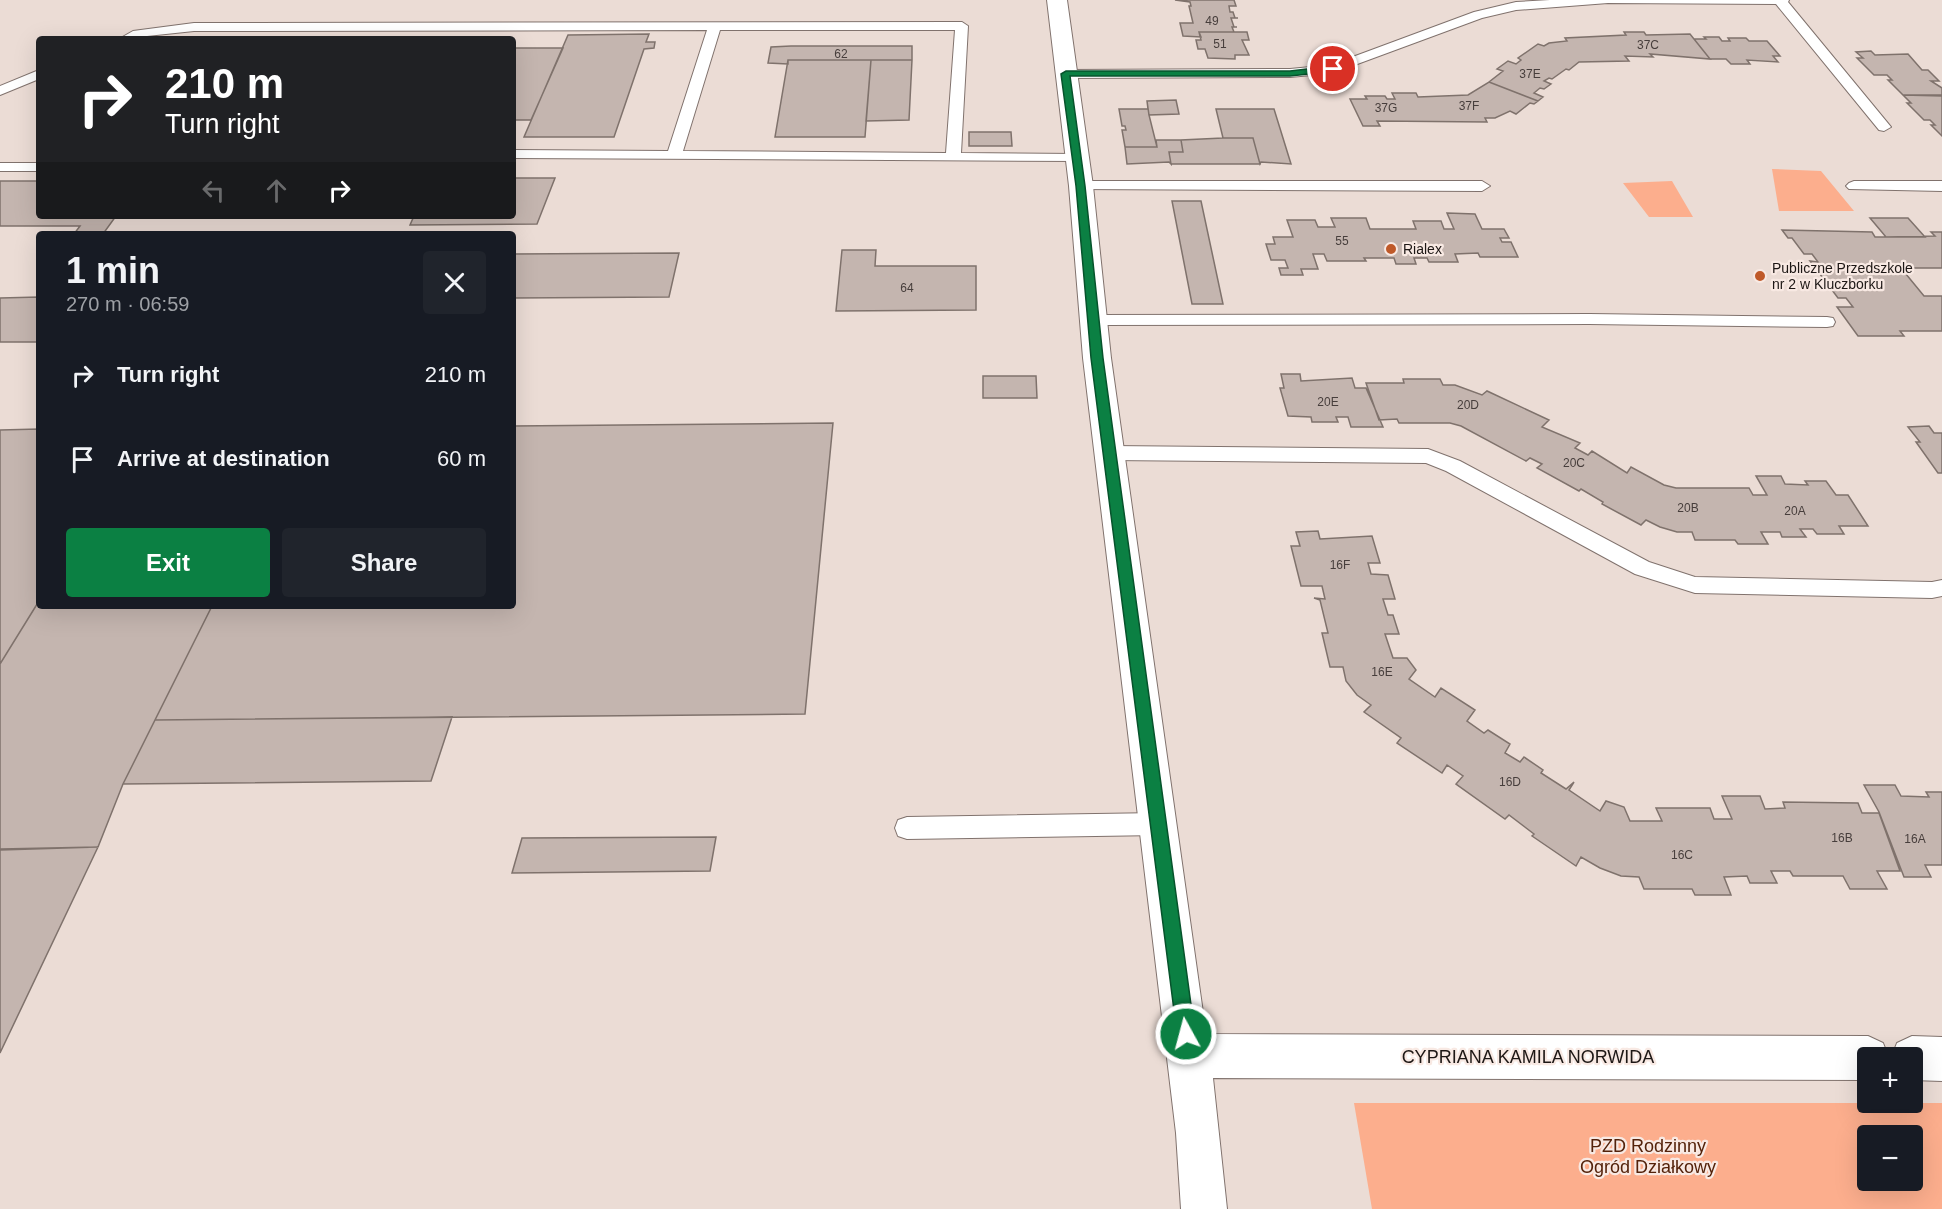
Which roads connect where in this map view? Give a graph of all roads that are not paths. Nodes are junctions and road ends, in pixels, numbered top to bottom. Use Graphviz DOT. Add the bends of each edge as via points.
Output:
graph roads {
  1 [pos="1057,0"];
  2 [pos="1608,0"];
  3 [pos="1782,0"];
  4 [pos="1490,6"];
  5 [pos="715,26"];
  6 [pos="252,27"];
  7 [pos="131,36"];
  8 [pos="244,36"];
  9 [pos="1066,74"];
  10 [pos="36,75"];
  11 [pos="0,91"];
  12 [pos="1884,127"];
  13 [pos="516,154"];
  14 [pos="674,155"];
  15 [pos="953,157"];
  16 [pos="0,167"];
  17 [pos="36,167"];
  18 [pos="1079,172"];
  19 [pos="1482,186"];
  20 [pos="1854,186"];
  21 [pos="1942,186"];
  22 [pos="1092,320"];
  23 [pos="1827,322"];
  24 [pos="1110,453"];
  25 [pos="1942,588"];
  26 [pos="1159,824"];
  27 [pos="907,828"];
  28 [pos="1189,1056"];
  29 [pos="1857,1058"];
  30 [pos="1923,1058"];
  31 [pos="1942,1059"];
  32 [pos="1204,1209"];
  1 -- 9 [label="street"];
  2 -- 3 [label="lane"];
  2 -- 4 [label="lane"];
  3 -- 12 [label="lane"];
  4 -- 9 [label="lane" via="1333,69 1290,73"];
  5 -- 6 [label="lane"];
  5 -- 14 [label="lane"];
  5 -- 15 [label="lane" via="962,26"];
  6 -- 7 [label="lane" via="194,27"];
  6 -- 8 [label="lane"];
  9 -- 18 [label="street"];
  10 -- 11 [label="lane"];
  13 -- 14 [label="lane"];
  14 -- 15 [label="lane"];
  15 -- 18 [label="lane"];
  16 -- 17 [label="lane"];
  18 -- 19 [label="lane"];
  18 -- 22 [label="street"];
  20 -- 21 [label="lane"];
  22 -- 23 [label="lane"];
  22 -- 24 [label="street"];
  24 -- 25 [label="lane" via="1428,456 1642,568 1695,585"];
  24 -- 26 [label="street"];
  26 -- 27 [label="lane"];
  26 -- 28 [label="street"];
  28 -- 29 [label="street, CYPRIANA KAMILA NORWIDA"];
  28 -- 32 [label="street"];
  30 -- 31 [label="street"];
}
